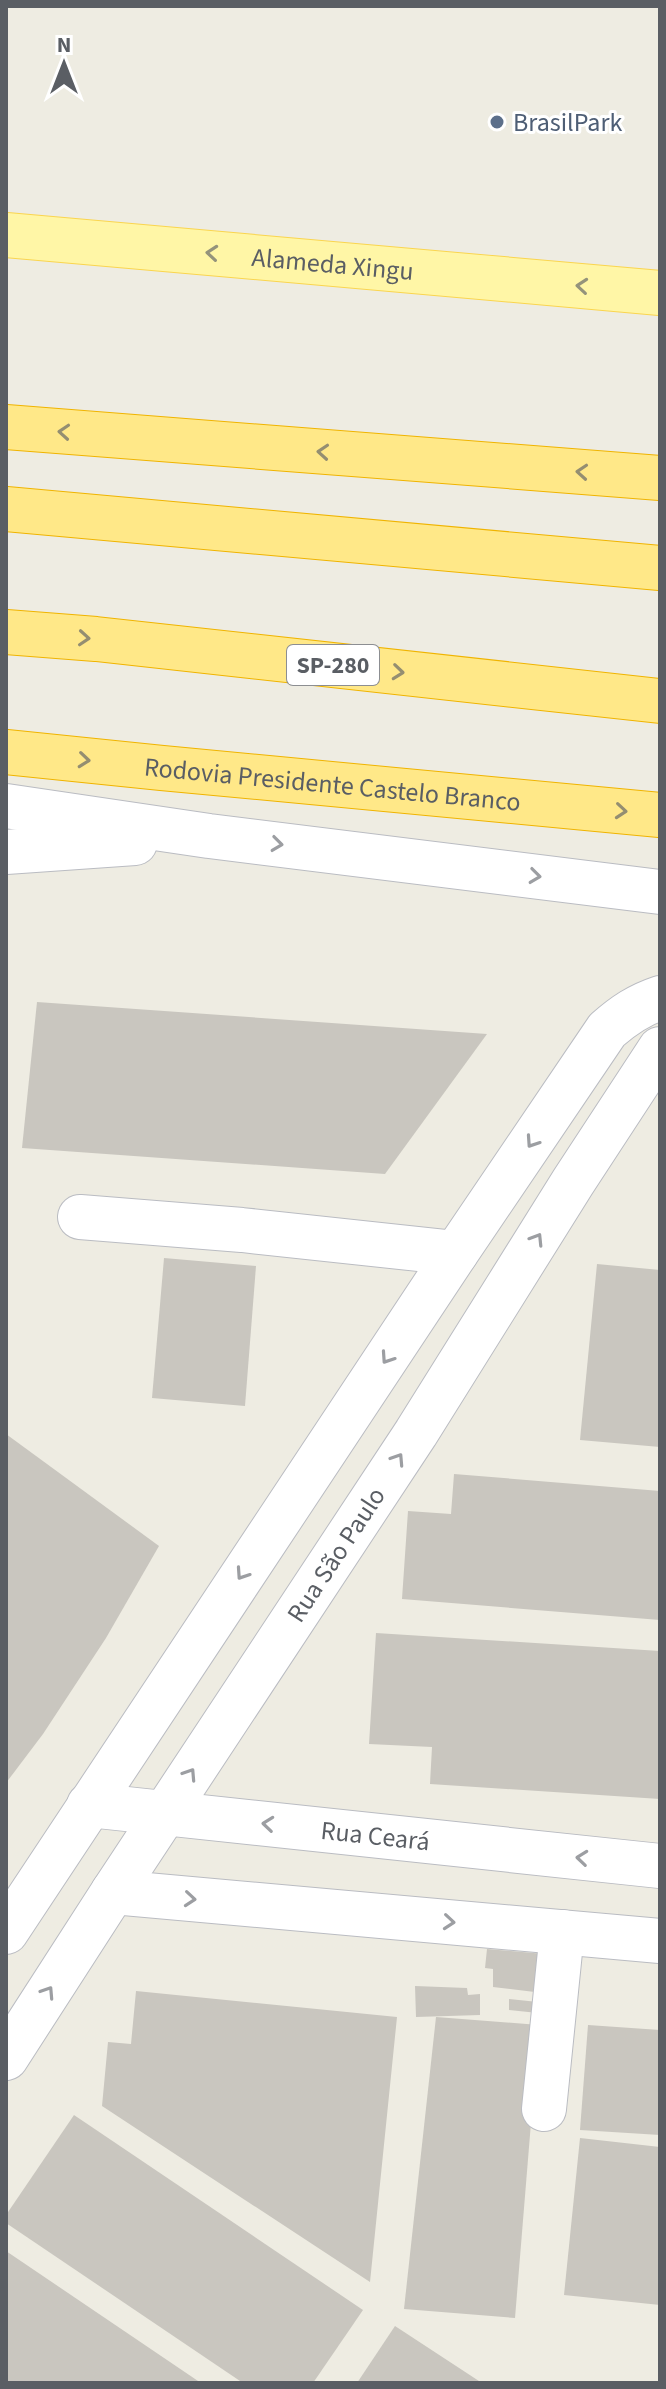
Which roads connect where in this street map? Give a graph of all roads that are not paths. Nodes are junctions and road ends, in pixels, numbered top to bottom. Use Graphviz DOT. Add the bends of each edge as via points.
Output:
graph roads {
  1 [pos="6,235"];
  2 [pos="660,293"];
  3 [pos="6,427"];
  4 [pos="660,478"];
  5 [pos="6,509"];
  6 [pos="660,568"];
  7 [pos="6,632"];
  8 [pos="660,701"];
  9 [pos="6,752"];
  10 [pos="6,806"];
  11 [pos="660,815"];
  12 [pos="209,836"];
  13 [pos="6,852"];
  14 [pos="660,892"];
  15 [pos="660,998"];
  16 [pos="607,1030"];
  17 [pos="658,1054"];
  18 [pos="80,1217"];
  19 [pos="456,1253"];
  20 [pos="204,1632"];
  21 [pos="263,1664"];
  22 [pos="89,1805"];
  23 [pos="165,1814"];
  24 [pos="660,1866"];
  25 [pos="113,1892"];
  26 [pos="6,1932"];
  27 [pos="562,1932"];
  28 [pos="660,1941"];
  29 [pos="6,2058"];
  30 [pos="544,2109"];
  2 -- 1 [label="main road, Alameda Xingu, one-way"];
  4 -- 3 [label="highway, one-way"];
  5 -- 6 [label="highway"];
  7 -- 8 [label="highway, SP-280, one-way"];
  9 -- 11 [label="highway, Rodovia Presidente Castelo Branco, one-way"];
  10 -- 12 [label="street"];
  12 -- 13 [label="street"];
  12 -- 14 [label="street, one-way"];
  15 -- 16 [label="street" via="625,1014"];
  16 -- 17 [label="street"];
  16 -- 19 [label="street, one-way"];
  21 -- 17 [label="street, Rua São Paulo, one-way"];
  18 -- 19 [label="street"];
  19 -- 20 [label="street, one-way"];
  20 -- 21 [label="street"];
  20 -- 22 [label="street"];
  23 -- 21 [label="street, Rua São Paulo, one-way"];
  22 -- 23 [label="street, Rua Ceará"];
  22 -- 26 [label="street"];
  24 -- 23 [label="street, Rua Ceará, one-way"];
  23 -- 25 [label="street, Rua São Paulo"];
  25 -- 27 [label="street, one-way"];
  29 -- 25 [label="street, Rua São Paulo, one-way"];
  27 -- 28 [label="street"];
  27 -- 30 [label="street"];
}
